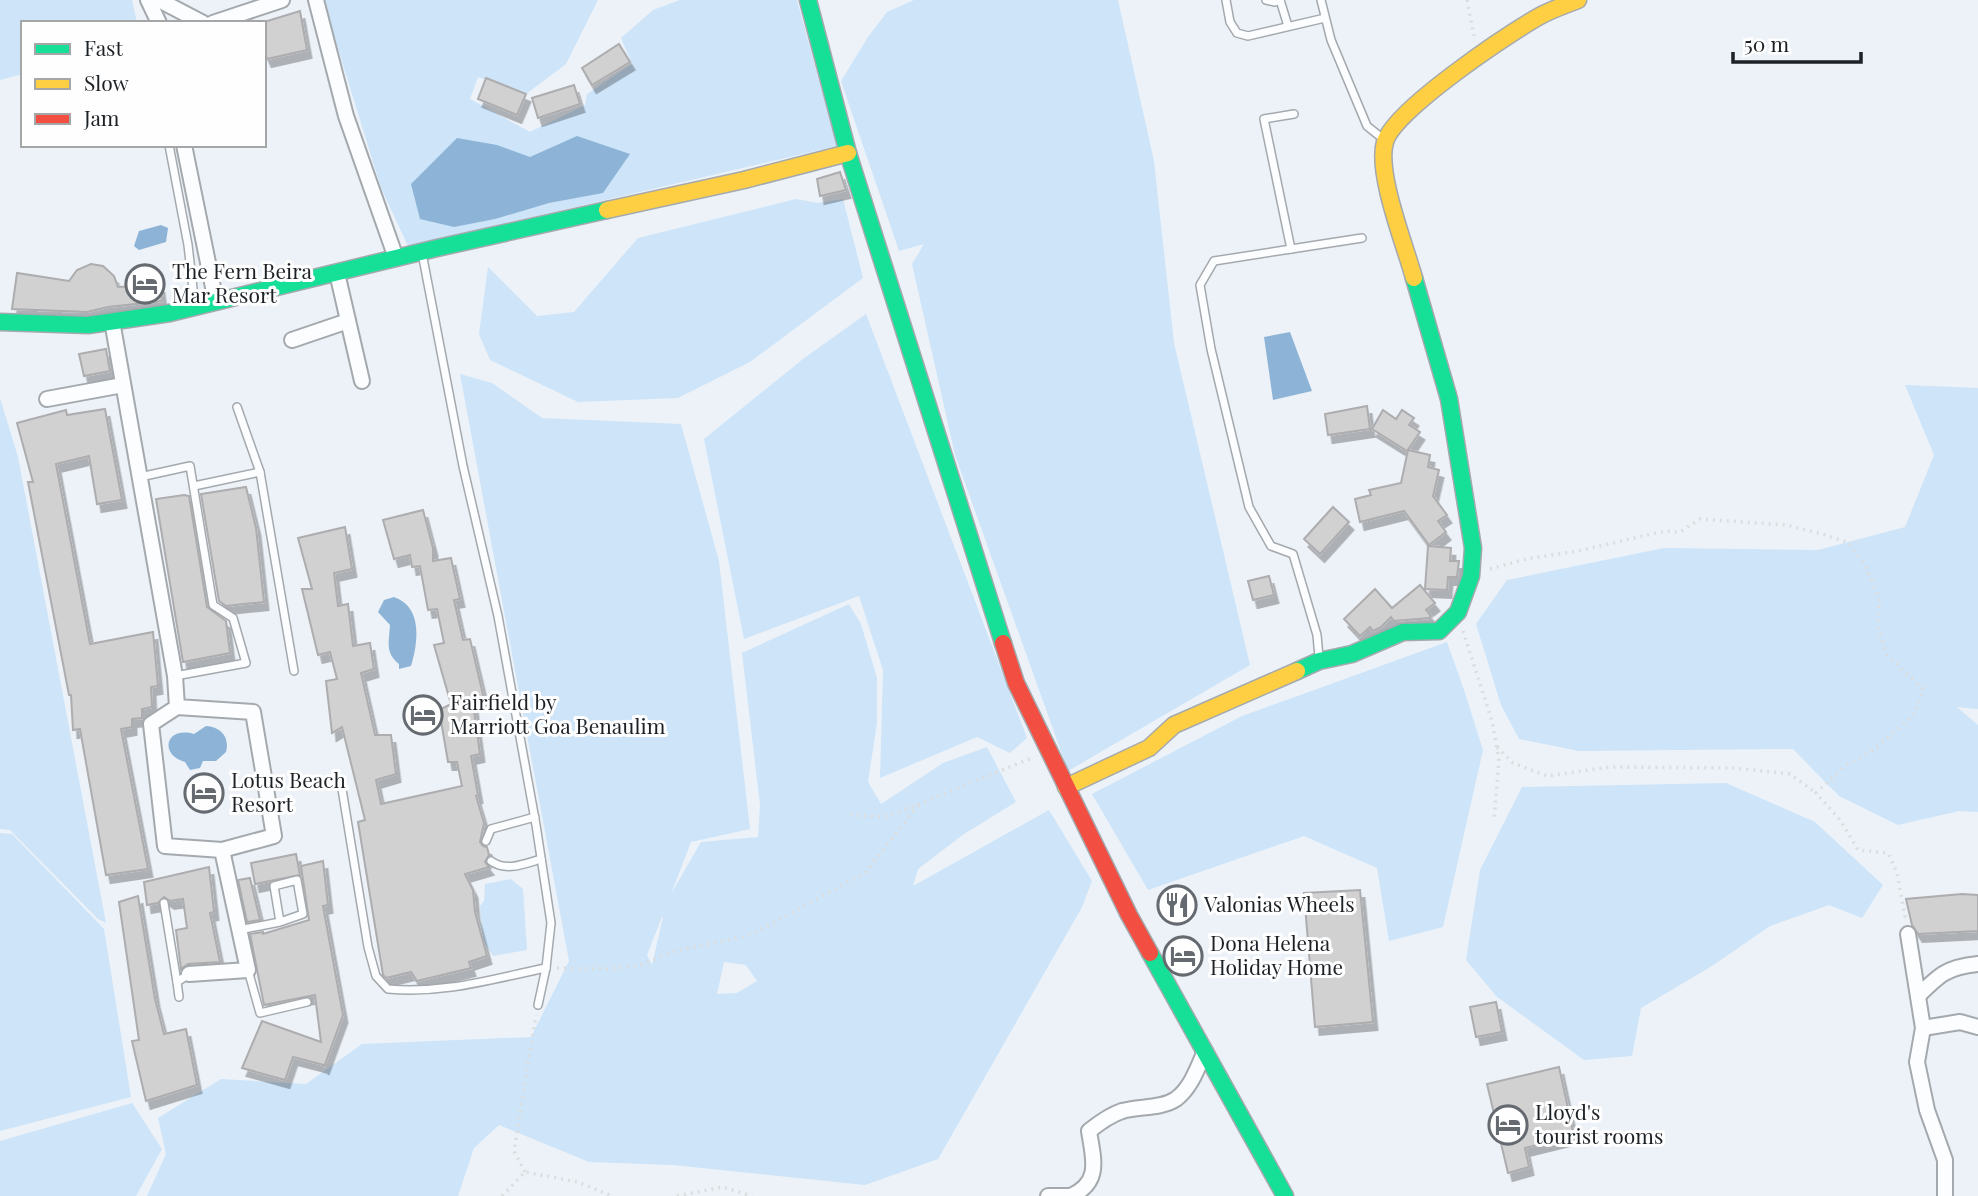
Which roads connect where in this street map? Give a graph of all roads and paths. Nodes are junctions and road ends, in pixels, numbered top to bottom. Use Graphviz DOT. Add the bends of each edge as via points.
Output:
graph roads {
  1 [pos="148,0"];
  2 [pos="159,0"];
  3 [pos="282,0"];
  4 [pos="316,0"];
  5 [pos="808,0"];
  6 [pos="1226,0"];
  7 [pos="1266,0"];
  8 [pos="1280,0"];
  9 [pos="1321,0"];
  10 [pos="1467,0"];
  11 [pos="1578,0"];
  12 [pos="1325,18"];
  13 [pos="158,21"];
  14 [pos="199,21"];
  15 [pos="218,21"];
  16 [pos="1288,26"];
  17 [pos="1478,55"];
  18 [pos="1294,114"];
  19 [pos="1385,141"];
  20 [pos="169,147"];
  21 [pos="184,147"];
  22 [pos="848,153"];
  23 [pos="1362,238"];
  24 [pos="1291,249"];
  25 [pos="421,252"];
  26 [pos="396,258"];
  27 [pos="337,272"];
  28 [pos="216,302"];
  29 [pos="195,307"];
  30 [pos="113,321"];
  31 [pos="348,321"];
  32 [pos="0,322"];
  33 [pos="292,340"];
  34 [pos="362,381"];
  35 [pos="123,385"];
  36 [pos="47,399"];
  37 [pos="237,407"];
  38 [pos="260,471"];
  39 [pos="140,477"];
  40 [pos="194,486"];
  41 [pos="1471,576"];
  42 [pos="1458,612"];
  43 [pos="1320,661"];
  44 [pos="294,671"];
  45 [pos="175,676"];
  46 [pos="177,707"];
  47 [pos="1497,747"];
  48 [pos="1049,750"];
  49 [pos="341,783"];
  50 [pos="1066,786"];
  51 [pos="1816,793"];
  52 [pos="918,805"];
  53 [pos="850,815"];
  54 [pos="535,817"];
  55 [pos="1494,820"];
  56 [pos="486,841"];
  57 [pos="222,850"];
  58 [pos="541,859"];
  59 [pos="491,861"];
  60 [pos="164,903"];
  61 [pos="280,922"];
  62 [pos="238,930"];
  63 [pos="1908,934"];
  64 [pos="1978,964"];
  65 [pos="547,968"];
  66 [pos="248,970"];
  67 [pos="183,978"];
  68 [pos="1918,996"];
  69 [pos="179,997"];
  70 [pos="307,1002"];
  71 [pos="538,1005"];
  72 [pos="1978,1027"];
  73 [pos="1923,1028"];
  74 [pos="1205,1051"];
  75 [pos="525,1172"];
  76 [pos="502,1196"];
  77 [pos="612,1196"];
  78 [pos="677,1196"];
  79 [pos="752,1196"];
  80 [pos="1048,1196"];
  81 [pos="1070,1196"];
  82 [pos="1285,1196"];
  83 [pos="1945,1196"];
  1 -- 13 [label="street"];
  2 -- 14 [label="street"];
  3 -- 15 [label="street"];
  4 -- 26 [label="street" via="346,116"];
  5 -- 22 [label="street"];
  6 -- 16 [label="lane" via="1237,33 1248,36"];
  7 -- 8 [label="lane"];
  8 -- 16 [label="lane"];
  9 -- 12 [label="lane"];
  10 -- 17 [label="path"];
  11 -- 17 [label="street" via="1541,15"];
  12 -- 16 [label="lane"];
  12 -- 19 [label="lane" via="1367,126"];
  17 -- 19 [label="street" via="1396,124"];
  18 -- 24 [label="lane" via="1264,120"];
  19 -- 41 [label="street" via="1384,173 1449,399 1474,548"];
  20 -- 29 [label="lane"];
  21 -- 28 [label="street"];
  22 -- 25 [label="street"];
  22 -- 48 [label="street" via="1016,683"];
  23 -- 24 [label="lane"];
  24 -- 43 [label="lane" via="1214,261 1200,285 1250,507 1270,546 1293,554"];
  25 -- 26 [label="street"];
  25 -- 54 [label="lane"];
  26 -- 27 [label="street"];
  27 -- 28 [label="street"];
  27 -- 31 [label="street"];
  28 -- 29 [label="street"];
  29 -- 30 [label="street"];
  30 -- 32 [label="street" via="88,325"];
  30 -- 35 [label="street"];
  31 -- 33 [label="street"];
  31 -- 34 [label="street"];
  35 -- 36 [label="street"];
  35 -- 39 [label="street"];
  37 -- 38 [label="lane"];
  38 -- 40 [label="lane"];
  38 -- 44 [label="lane"];
  39 -- 40 [label="lane" via="190,466"];
  39 -- 45 [label="street"];
  40 -- 45 [label="lane" via="213,605 233,618 246,663"];
  41 -- 42 [label="street"];
  41 -- 51 [label="path" via="1526,559 1665,531 1680,532 1700,519 1786,525 1849,543 1866,566 1879,598 1879,630 1886,654 1923,689 1915,714"];
  42 -- 43 [label="street" via="1439,631 1403,632 1352,654"];
  42 -- 47 [label="path"];
  43 -- 50 [label="street" via="1174,725 1149,748"];
  45 -- 46 [label="street"];
  46 -- 57 [label="street" via="151,724 165,846"];
  46 -- 57 [label="street" via="253,712 274,836"];
  47 -- 51 [label="path" via="1513,763 1547,776 1610,767 1734,768 1790,774"];
  47 -- 55 [label="path"];
  48 -- 50 [label="street"];
  48 -- 52 [label="path"];
  49 -- 65 [label="lane" via="369,947 376,976 388,989 443,990"];
  50 -- 74 [label="street" via="1129,915"];
  51 -- 63 [label="path" via="1858,850 1888,852 1897,873"];
  52 -- 53 [label="path" via="883,817"];
  52 -- 65 [label="path" via="866,872 751,935 675,951 638,966"];
  54 -- 56 [label="lane" via="491,829"];
  54 -- 58 [label="lane"];
  57 -- 62 [label="street"];
  58 -- 59 [label="lane" via="505,867"];
  58 -- 65 [label="lane" via="551,923"];
  60 -- 67 [label="lane"];
  61 -- 61 [label="lane" via="303,914 297,880 274,886"];
  61 -- 62 [label="lane"];
  62 -- 66 [label="street"];
  63 -- 68 [label="street"];
  64 -- 68 [label="street" via="1956,966"];
  65 -- 71 [label="lane"];
  66 -- 67 [label="street"];
  66 -- 70 [label="lane" via="260,1013"];
  67 -- 69 [label="lane"];
  68 -- 73 [label="street"];
  71 -- 75 [label="path" via="514,1151"];
  72 -- 73 [label="street" via="1960,1022"];
  73 -- 83 [label="street" via="1917,1062 1927,1110 1945,1160"];
  74 -- 81 [label="street" via="1194,1078 1176,1099 1122,1111 1089,1131 1095,1166 1090,1183"];
  74 -- 82 [label="street"];
  75 -- 76 [label="path"];
  75 -- 77 [label="path" via="578,1182"];
  78 -- 79 [label="path" via="723,1187"];
  80 -- 81 [label="street"];
}
